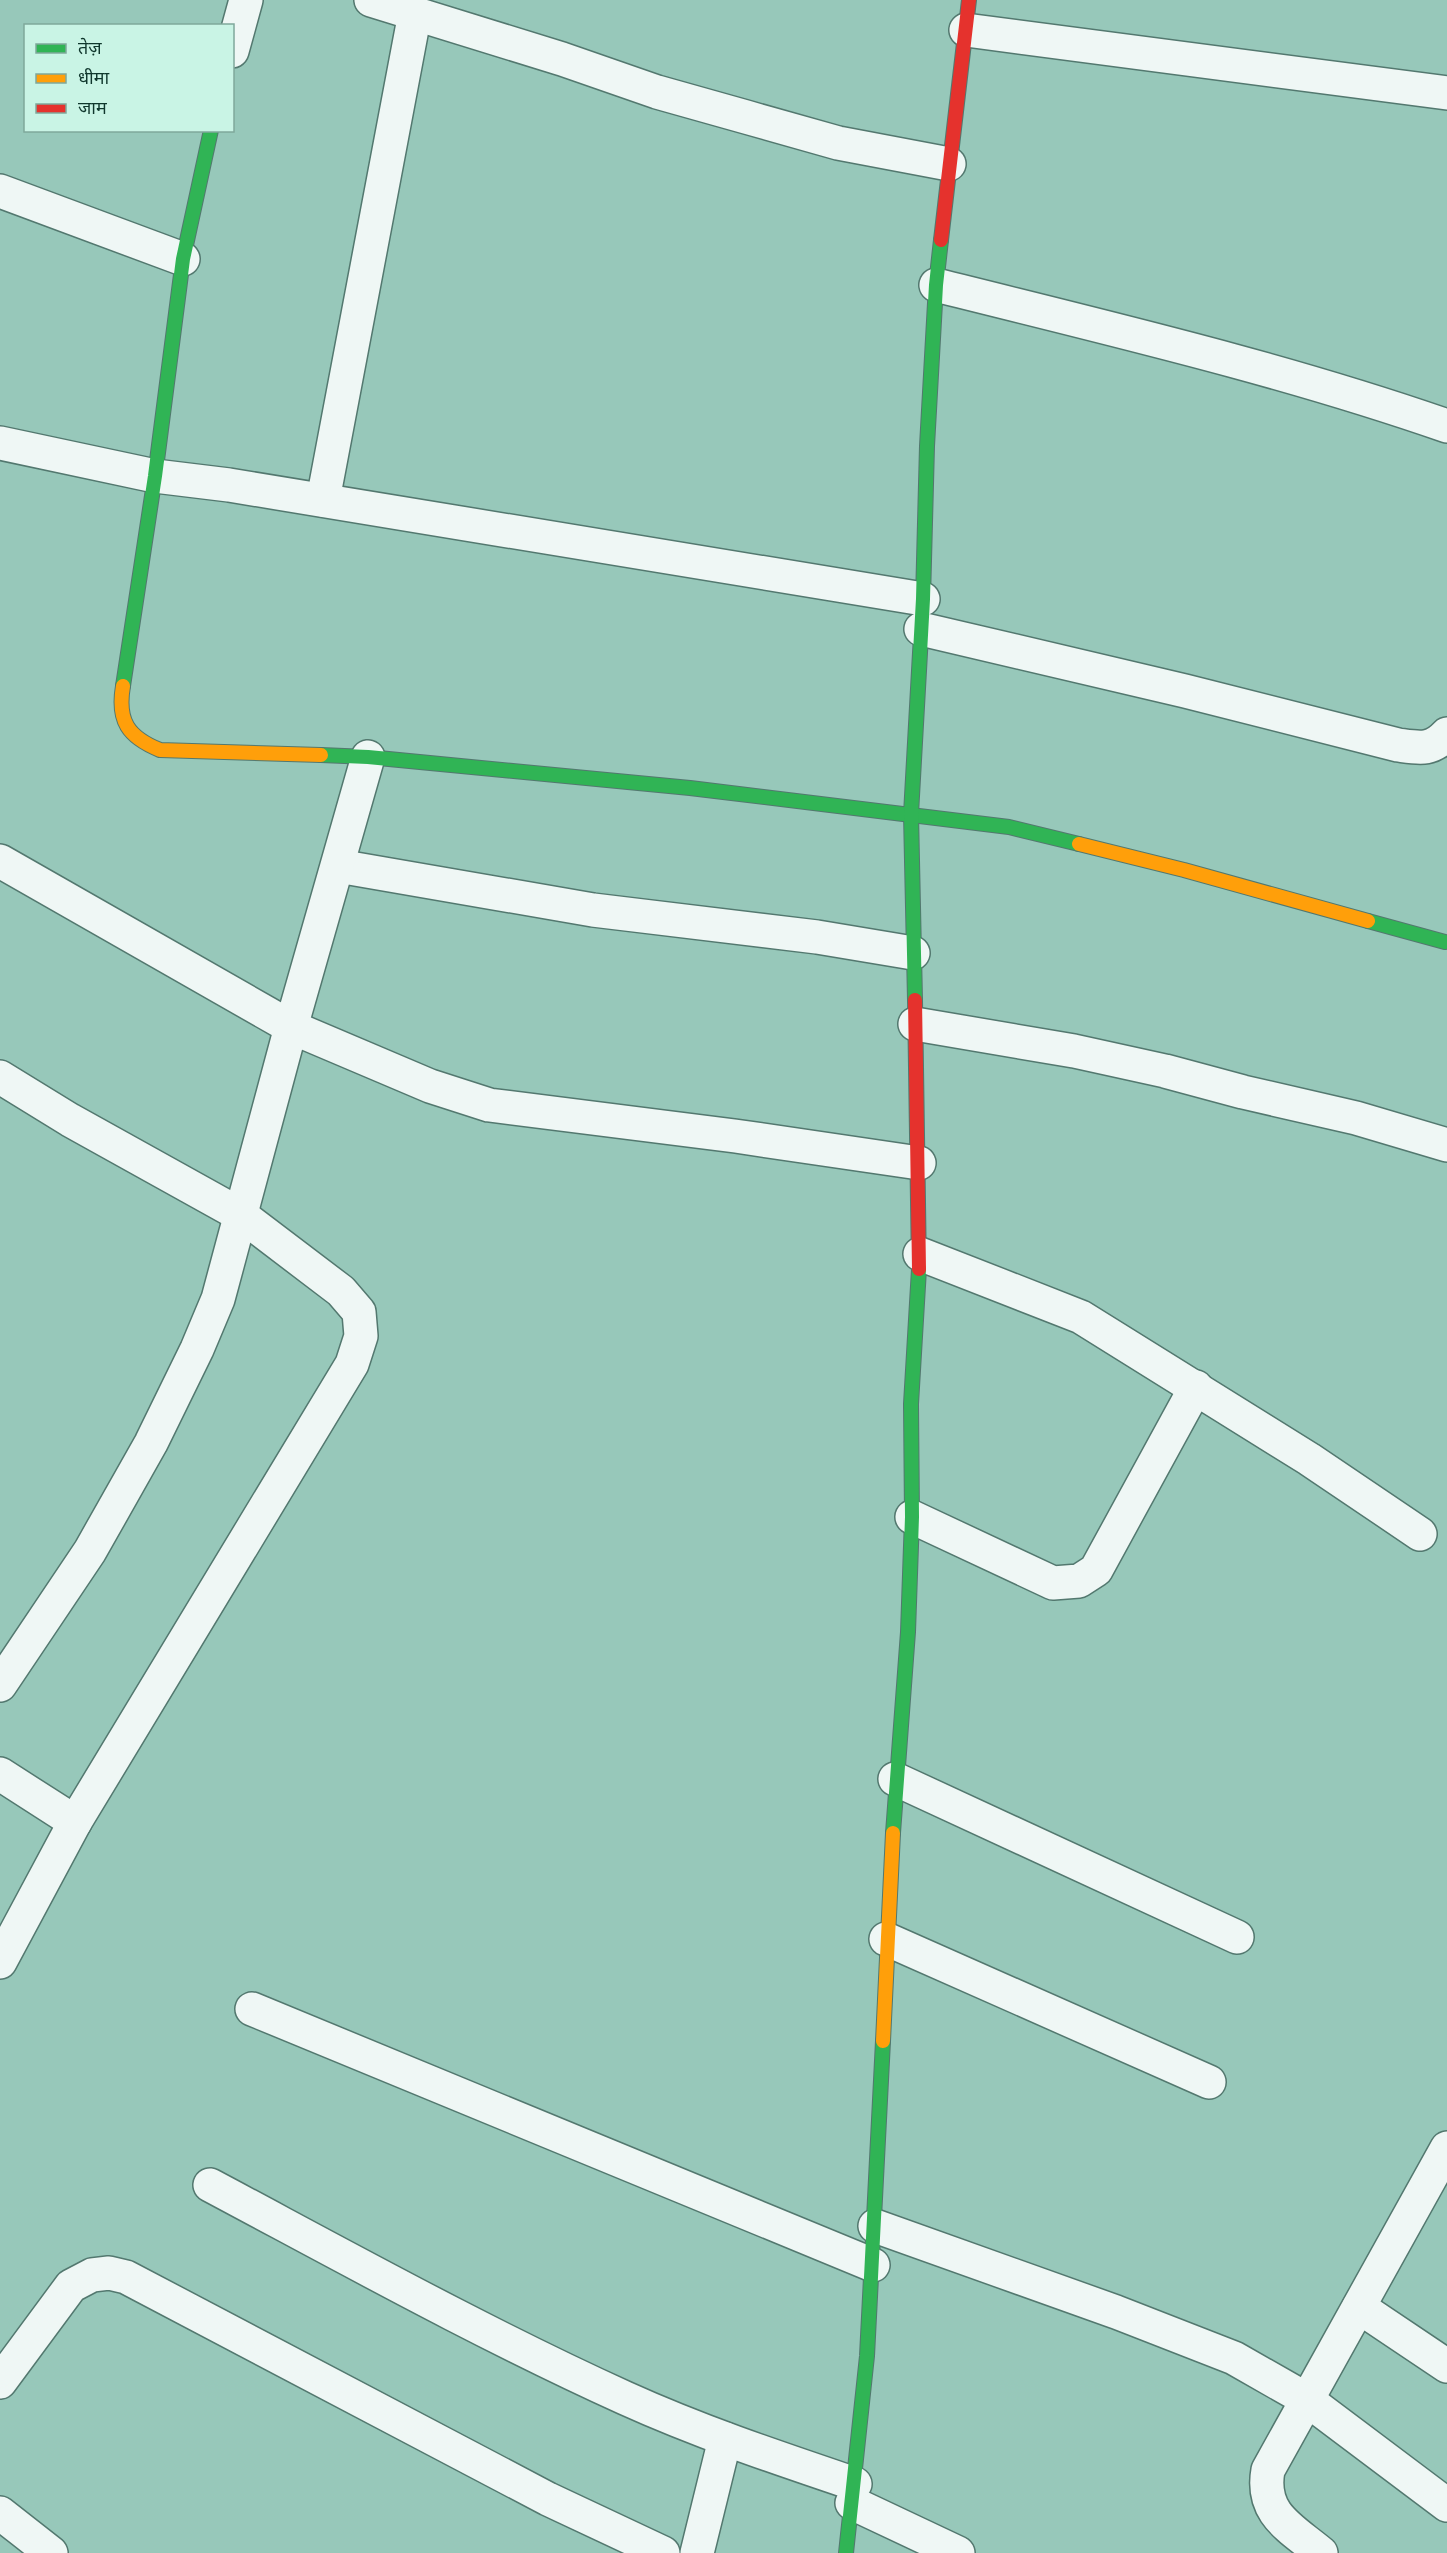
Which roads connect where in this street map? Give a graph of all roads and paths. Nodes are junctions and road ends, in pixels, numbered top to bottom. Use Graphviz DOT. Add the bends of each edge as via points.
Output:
graph roads {
  1 [pos="246,0"];
  2 [pos="371,0"];
  3 [pos="415,13"];
  4 [pos="968,15"];
  5 [pos="234,44"];
  6 [pos="1447,93"];
  7 [pos="211,132"];
  8 [pos="949,164"];
  9 [pos="0,191"];
  10 [pos="183,259"];
  11 [pos="936,285"];
  12 [pos="1447,426"];
  13 [pos="0,443"];
  14 [pos="154,476"];
  15 [pos="323,500"];
  16 [pos="922,614"];
  17 [pos="1447,734"];
  18 [pos="368,757"];
  19 [pos="911,814"];
  20 [pos="0,861"];
  21 [pos="338,866"];
  22 [pos="1445,942"];
  23 [pos="913,953"];
  24 [pos="915,1024"];
  25 [pos="291,1027"];
  26 [pos="0,1077"];
  27 [pos="1447,1145"];
  28 [pos="919,1163"];
  29 [pos="241,1215"];
  30 [pos="920,1254"];
  31 [pos="1196,1387"];
  32 [pos="912,1517"];
  33 [pos="1420,1534"];
  34 [pos="0,1685"];
  35 [pos="0,1774"];
  36 [pos="895,1779"];
  37 [pos="75,1822"];
  38 [pos="1237,1937"];
  39 [pos="886,1939"];
  40 [pos="0,1962"];
  41 [pos="252,2009"];
  42 [pos="1209,2082"];
  43 [pos="1447,2148"];
  44 [pos="210,2185"];
  45 [pos="874,2226"];
  46 [pos="873,2265"];
  47 [pos="1359,2307"];
  48 [pos="1447,2366"];
  49 [pos="0,2382"];
  50 [pos="1306,2398"];
  51 [pos="725,2439"];
  52 [pos="854,2494"];
  53 [pos="1447,2505"];
  54 [pos="0,2513"];
  55 [pos="51,2553"];
  56 [pos="663,2553"];
  57 [pos="698,2553"];
  58 [pos="846,2553"];
  59 [pos="958,2553"];
  60 [pos="1321,2553"];
  1 -- 5 [label="street"];
  2 -- 3 [label="street"];
  3 -- 8 [label="street" via="657,92 838,143"];
  3 -- 15 [label="street"];
  4 -- 6 [label="street"];
  4 -- 8 [label="street"];
  7 -- 10 [label="street"];
  8 -- 11 [label="street"];
  9 -- 10 [label="street"];
  10 -- 14 [label="street"];
  11 -- 12 [label="street" via="1247,363"];
  11 -- 16 [label="street"];
  13 -- 14 [label="street"];
  14 -- 15 [label="street"];
  14 -- 18 [label="street" via="120,704 126,728 136,741 160,750"];
  15 -- 16 [label="street"];
  16 -- 17 [label="street" via="1185,691 1398,745 1423,748 1438,744"];
  16 -- 19 [label="street"];
  18 -- 19 [label="street"];
  18 -- 21 [label="street"];
  19 -- 22 [label="street" via="1009,827 1184,870"];
  19 -- 23 [label="street"];
  20 -- 25 [label="street"];
  21 -- 23 [label="street" via="593,910 817,937"];
  21 -- 25 [label="street"];
  23 -- 24 [label="street"];
  24 -- 27 [label="street" via="1165,1071 1356,1118"];
  24 -- 28 [label="street"];
  25 -- 28 [label="street" via="430,1086 489,1105"];
  25 -- 29 [label="street"];
  26 -- 29 [label="street"];
  28 -- 30 [label="street"];
  29 -- 34 [label="street" via="219,1299 151,1443 90,1551"];
  29 -- 37 [label="street" via="341,1291 359,1312 361,1336 346,1374"];
  30 -- 31 [label="street" via="1081,1317"];
  30 -- 32 [label="street" via="911,1404"];
  31 -- 32 [label="street" via="1096,1570 1078,1581 1053,1583"];
  31 -- 33 [label="street"];
  32 -- 36 [label="street" via="908,1632"];
  35 -- 37 [label="street"];
  36 -- 38 [label="street"];
  36 -- 39 [label="street"];
  37 -- 40 [label="street"];
  39 -- 42 [label="street"];
  39 -- 45 [label="street"];
  41 -- 46 [label="street"];
  43 -- 47 [label="street"];
  44 -- 51 [label="street" via="446,2311 627,2399"];
  45 -- 46 [label="street"];
  45 -- 50 [label="street" via="1234,2358"];
  46 -- 52 [label="street"];
  47 -- 48 [label="street"];
  47 -- 50 [label="street"];
  49 -- 56 [label="street" via="71,2286 92,2275 126,2277 548,2499"];
  50 -- 53 [label="street"];
  50 -- 60 [label="street" via="1268,2470 1266,2492 1278,2518"];
  51 -- 52 [label="street"];
  51 -- 57 [label="street"];
  52 -- 58 [label="street"];
  52 -- 59 [label="street"];
  54 -- 55 [label="street"];
}
